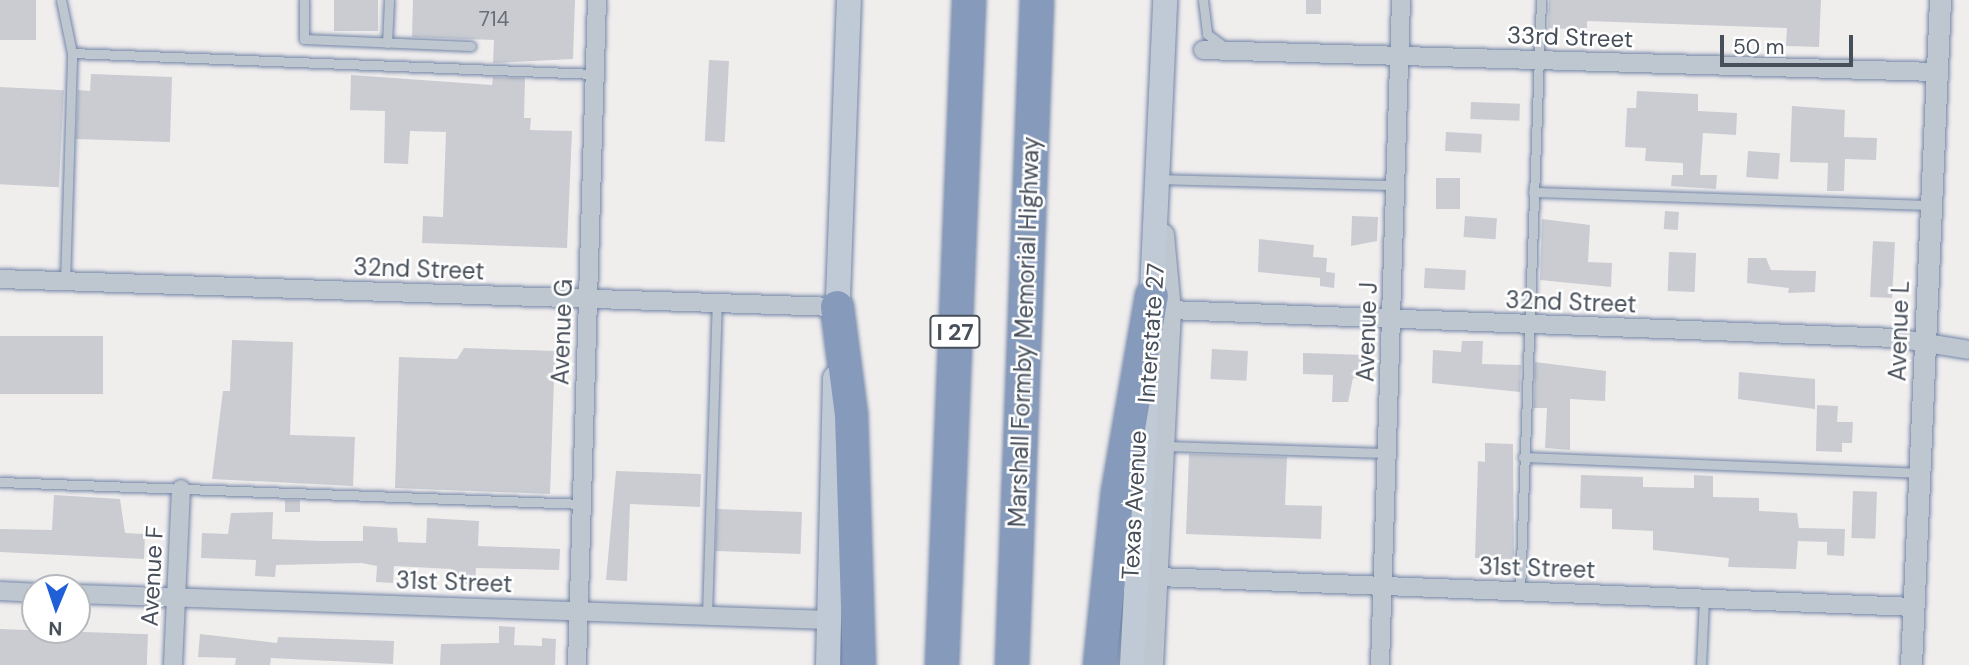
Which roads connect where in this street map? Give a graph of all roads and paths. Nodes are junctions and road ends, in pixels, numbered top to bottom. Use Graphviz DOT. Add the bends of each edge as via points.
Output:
graph roads {
  1 [pos="61,0"];
  2 [pos="304,0"];
  3 [pos="389,0"];
  4 [pos="597,0"];
  5 [pos="849,0"];
  6 [pos="970,0"];
  7 [pos="1037,0"];
  8 [pos="1165,0"];
  9 [pos="1203,0"];
  10 [pos="1401,0"];
  11 [pos="1541,0"];
  12 [pos="1940,0"];
  13 [pos="387,43"];
  14 [pos="471,46"];
  15 [pos="1203,50"];
  16 [pos="1230,50"];
  17 [pos="72,54"];
  18 [pos="1400,56"];
  19 [pos="1539,60"];
  20 [pos="1937,72"];
  21 [pos="594,74"];
  22 [pos="1159,179"];
  23 [pos="1396,185"];
  24 [pos="1533,192"];
  25 [pos="1931,205"];
  26 [pos="0,279"];
  27 [pos="65,282"];
  28 [pos="588,299"];
  29 [pos="718,303"];
  30 [pos="1161,303"];
  31 [pos="837,307"];
  32 [pos="1392,320"];
  33 [pos="1526,324"];
  34 [pos="1925,343"];
  35 [pos="1969,350"];
  36 [pos="1163,446"];
  37 [pos="1387,453"];
  38 [pos="1523,457"];
  39 [pos="1920,473"];
  40 [pos="0,482"];
  41 [pos="181,489"];
  42 [pos="582,504"];
  43 [pos="1158,577"];
  44 [pos="1383,586"];
  45 [pos="0,592"];
  46 [pos="1520,592"];
  47 [pos="21,593"];
  48 [pos="91,594"];
  49 [pos="175,597"];
  50 [pos="1704,599"];
  51 [pos="1914,607"];
  52 [pos="578,610"];
  53 [pos="707,615"];
  54 [pos="829,620"];
  55 [pos="173,665"];
  56 [pos="577,665"];
  57 [pos="828,665"];
  58 [pos="859,665"];
  59 [pos="943,665"];
  60 [pos="1012,665"];
  61 [pos="1100,665"];
  62 [pos="1132,665"];
  63 [pos="1152,665"];
  64 [pos="1380,665"];
  65 [pos="1701,665"];
  66 [pos="1911,665"];
  1 -- 17 [label="lane"];
  2 -- 13 [label="lane" via="304,39"];
  3 -- 13 [label="lane"];
  4 -- 21 [label="street, Avenue G"];
  5 -- 31 [label="main road"];
  6 -- 59 [label="highway, I 27"];
  7 -- 60 [label="highway, Marshall Formby Memorial Highway"];
  8 -- 22 [label="main road, Interstate 27"];
  9 -- 16 [label="lane" via="1208,34"];
  10 -- 18 [label="street, Avenue J"];
  11 -- 19 [label="lane"];
  12 -- 20 [label="street, Avenue L"];
  13 -- 14 [label="lane"];
  15 -- 16 [label="street, 33rd Street"];
  16 -- 18 [label="street, 33rd Street"];
  17 -- 21 [label="lane"];
  17 -- 27 [label="lane"];
  18 -- 19 [label="street, 33rd Street"];
  18 -- 23 [label="street, Avenue J"];
  19 -- 20 [label="street, 33rd Street"];
  19 -- 24 [label="lane"];
  20 -- 25 [label="street, Avenue L"];
  21 -- 28 [label="street, Avenue G"];
  22 -- 23 [label="lane"];
  22 -- 30 [label="main road, Interstate 27"];
  23 -- 32 [label="street, Avenue J"];
  24 -- 25 [label="lane"];
  24 -- 33 [label="lane"];
  25 -- 34 [label="street, Avenue L"];
  26 -- 27 [label="street, 32nd Street"];
  27 -- 28 [label="street, 32nd Street"];
  28 -- 29 [label="street, 32nd Street"];
  28 -- 42 [label="street, Avenue G"];
  29 -- 31 [label="street, 32nd Street"];
  29 -- 53 [label="lane"];
  30 -- 32 [label="street, 32nd Street"];
  30 -- 36 [label="street, Texas Avenue"];
  30 -- 61 [label="highway" via="1118,492"];
  30 -- 62 [label="main road, Interstate 27"];
  31 -- 54 [label="main road"];
  31 -- 58 [label="highway" via="851,415"];
  32 -- 33 [label="street, 32nd Street"];
  32 -- 37 [label="street, Avenue J"];
  33 -- 34 [label="street, 32nd Street"];
  33 -- 38 [label="lane"];
  34 -- 35 [label="street, 32nd Street"];
  34 -- 39 [label="street, Avenue L"];
  36 -- 37 [label="lane"];
  36 -- 43 [label="street, Texas Avenue"];
  37 -- 44 [label="street, Avenue J"];
  38 -- 39 [label="lane"];
  38 -- 46 [label="lane"];
  39 -- 51 [label="street, Avenue L"];
  40 -- 41 [label="lane"];
  41 -- 42 [label="lane"];
  41 -- 49 [label="street, Avenue F"];
  42 -- 52 [label="street, Avenue G"];
  43 -- 44 [label="street, 31st Street"];
  43 -- 63 [label="street, Texas Avenue"];
  44 -- 46 [label="street, 31st Street"];
  44 -- 64 [label="street, Avenue J"];
  45 -- 47 [label="street"];
  46 -- 50 [label="street, 31st Street"];
  48 -- 49 [label="street, 31st Street"];
  49 -- 52 [label="street, 31st Street"];
  49 -- 55 [label="street, Avenue F"];
  50 -- 51 [label="street, 31st Street"];
  50 -- 65 [label="lane"];
  51 -- 66 [label="street, Avenue L"];
  52 -- 53 [label="street, 31st Street"];
  52 -- 56 [label="street, Avenue G"];
  53 -- 54 [label="street, 31st Street"];
  54 -- 57 [label="main road"];
}
